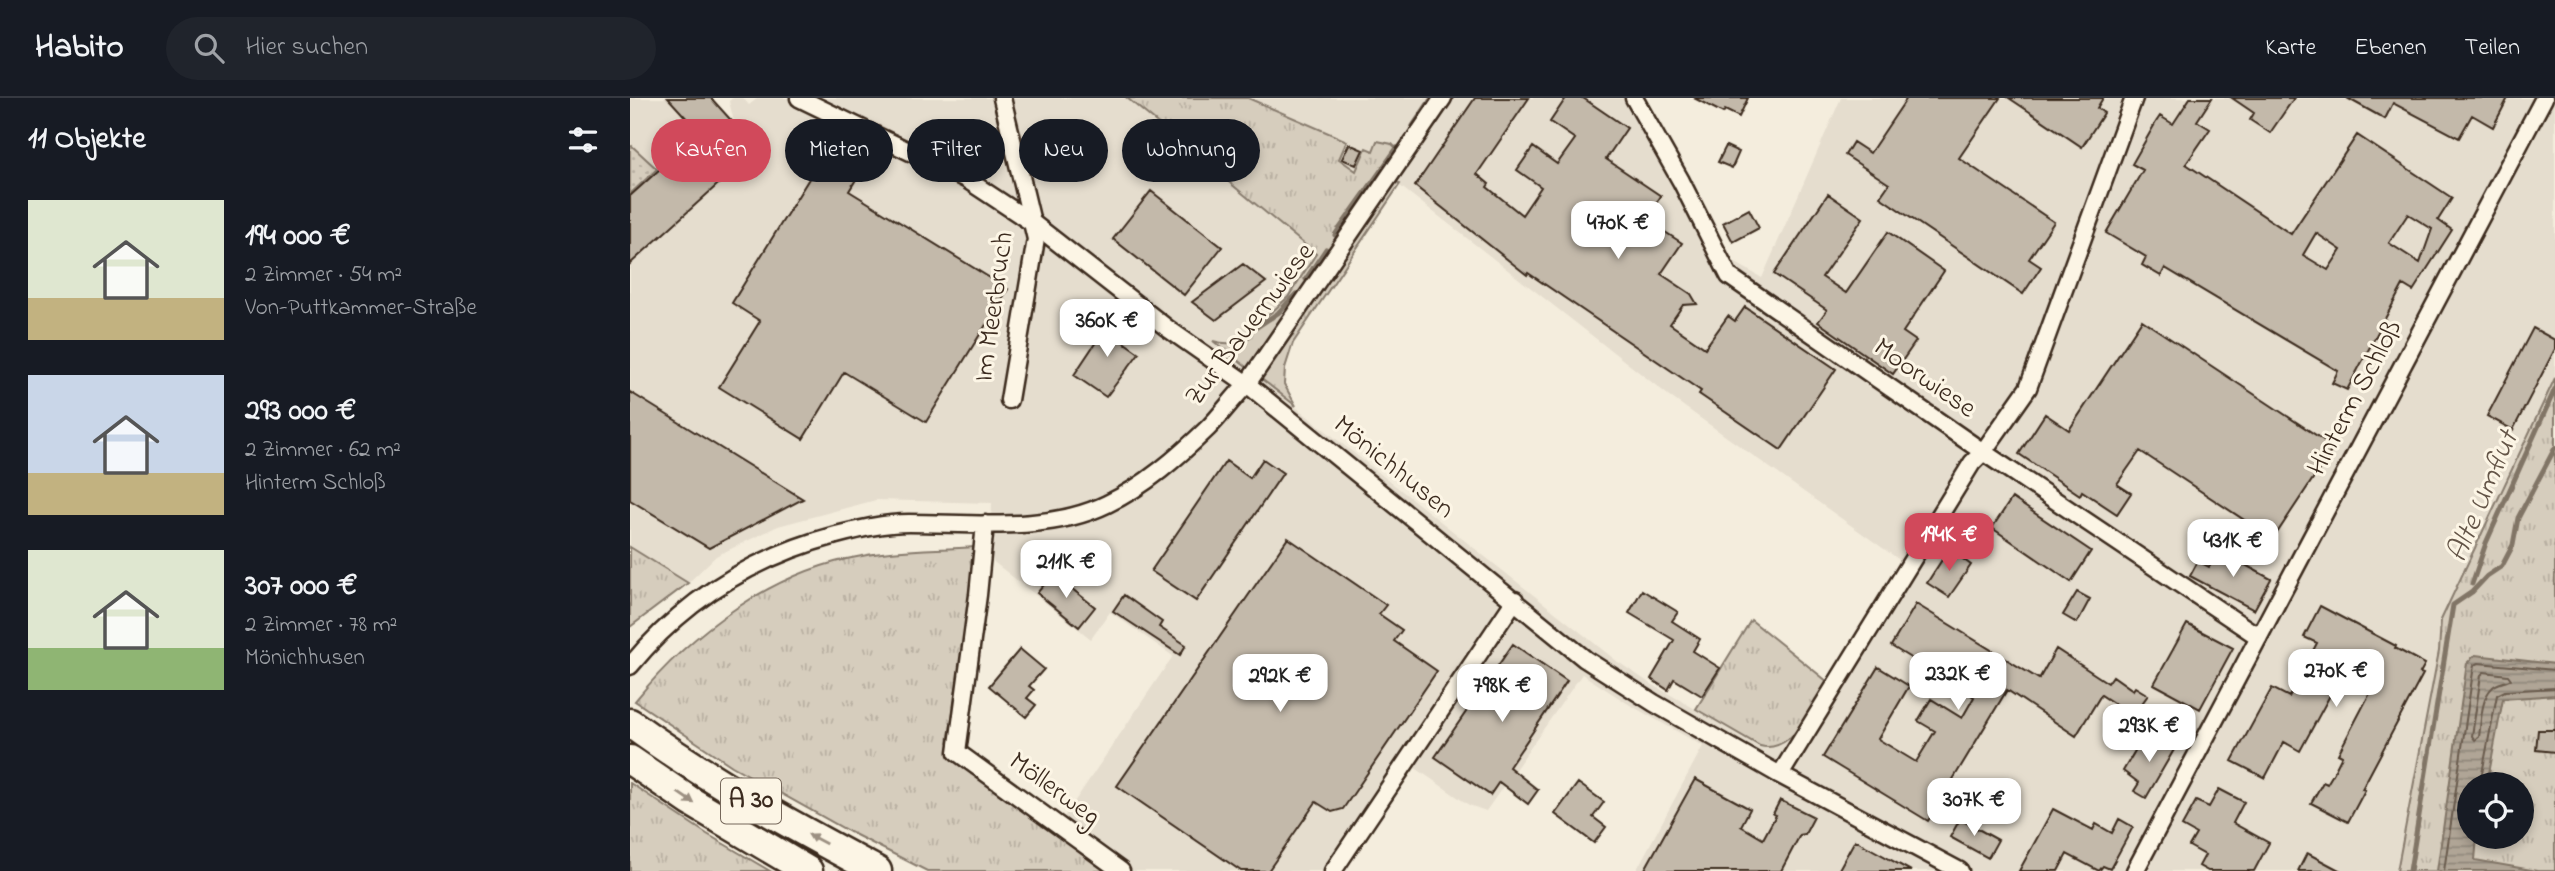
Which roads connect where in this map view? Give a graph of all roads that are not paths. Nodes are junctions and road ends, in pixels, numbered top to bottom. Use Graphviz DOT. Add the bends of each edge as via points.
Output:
graph roads {
  1 [pos="799,98"];
  2 [pos="1002,98"];
  3 [pos="1443,98"];
  4 [pos="1634,98"];
  5 [pos="2134,98"];
  6 [pos="2544,98"];
  7 [pos="1034,224"];
  8 [pos="1247,384"];
  9 [pos="1009,400"];
  10 [pos="1983,452"];
  11 [pos="985,524"];
  12 [pos="1515,600"];
  13 [pos="2259,637"];
  14 [pos="630,666"];
  15 [pos="630,723"];
  16 [pos="630,760"];
  17 [pos="1780,775"];
  18 [pos="808,871"];
  19 [pos="877,871"];
  20 [pos="1121,871"];
  21 [pos="1333,871"];
  22 [pos="1960,871"];
  23 [pos="2134,871"];
  1 -- 7 [label="street, Mönichhusen" via="966,179"];
  2 -- 7 [label="street, Im Meerbruch"];
  3 -- 8 [label="street, Zur Bauernwiese"];
  4 -- 10 [label="street, Moorwiese" via="1729,276"];
  5 -- 10 [label="street" via="2028,388"];
  6 -- 13 [label="street, Hinterm Schloß"];
  7 -- 8 [label="street, Mönichhusen"];
  7 -- 9 [label="street, Im Meerbruch" via="1037,239"];
  8 -- 11 [label="street, Zur Bauernwiese" via="1210,426 1153,476 1106,505 1046,523"];
  8 -- 12 [label="street, Mönichhusen"];
  10 -- 13 [label="street, Moorwiese"];
  10 -- 17 [label="street"];
  11 -- 14 [label="street, Zur Bauernwiese" via="866,527 779,553 690,606 660,631"];
  11 -- 20 [label="street, Möllerweg" via="957,751"];
  12 -- 17 [label="street, Mönichhusen" via="1585,659"];
  12 -- 21 [label="street"];
  13 -- 23 [label="street, Hinterm Schloß"];
  19 -- 15 [label="highway, A 30, one-way" via="793,826"];
  16 -- 18 [label="highway, A 30, one-way"];
  17 -- 22 [label="street, Mönichhusen"];
}
